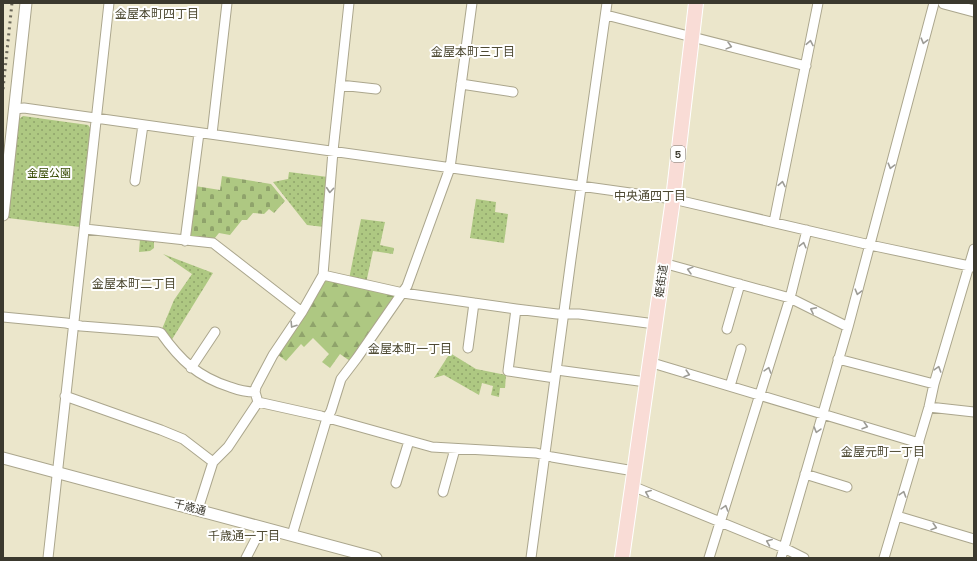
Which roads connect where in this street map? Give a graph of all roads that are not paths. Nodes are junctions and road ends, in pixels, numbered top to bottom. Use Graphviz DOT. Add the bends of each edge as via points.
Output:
graph roads {
  1 [pos="26,3"];
  2 [pos="109,3"];
  3 [pos="227,3"];
  4 [pos="349,3"];
  5 [pos="472,3"];
  6 [pos="607,3"];
  7 [pos="696,3"];
  8 [pos="818,3"];
  9 [pos="934,3"];
  10 [pos="944,3"];
  11 [pos="974,11"];
  12 [pos="606,15"];
  13 [pos="692,36"];
  14 [pos="806,66"];
  15 [pos="461,84"];
  16 [pos="340,85"];
  17 [pos="376,89"];
  18 [pos="513,92"];
  19 [pos="15,109"];
  20 [pos="97,119"];
  21 [pos="143,125"];
  22 [pos="199,133"];
  23 [pos="212,134"];
  24 [pos="333,151"];
  25 [pos="450,168"];
  26 [pos="135,181"];
  27 [pos="581,186"];
  28 [pos="673,199"];
  29 [pos="3,215"];
  30 [pos="774,222"];
  31 [pos="85,229"];
  32 [pos="807,230"];
  33 [pos="185,240"];
  34 [pos="870,245"];
  35 [pos="974,249"];
  36 [pos="663,263"];
  37 [pos="972,266"];
  38 [pos="323,275"];
  39 [pos="740,284"];
  40 [pos="403,293"];
  41 [pos="790,298"];
  42 [pos="474,303"];
  43 [pos="516,309"];
  44 [pos="302,312"];
  45 [pos="564,314"];
  46 [pos="3,317"];
  47 [pos="73,324"];
  48 [pos="655,324"];
  49 [pos="848,327"];
  50 [pos="727,329"];
  51 [pos="215,332"];
  52 [pos="468,348"];
  53 [pos="741,349"];
  54 [pos="838,359"];
  55 [pos="649,362"];
  56 [pos="191,368"];
  57 [pos="556,374"];
  58 [pos="646,382"];
  59 [pos="934,384"];
  60 [pos="730,386"];
  61 [pos="254,392"];
  62 [pos="65,396"];
  63 [pos="760,396"];
  64 [pos="258,402"];
  65 [pos="929,408"];
  66 [pos="974,412"];
  67 [pos="822,414"];
  68 [pos="327,418"];
  69 [pos="409,441"];
  70 [pos="919,443"];
  71 [pos="455,449"];
  72 [pos="545,455"];
  73 [pos="3,458"];
  74 [pos="213,462"];
  75 [pos="634,471"];
  76 [pos="57,472"];
  77 [pos="805,474"];
  78 [pos="396,483"];
  79 [pos="632,486"];
  80 [pos="847,486"];
  81 [pos="443,492"];
  82 [pos="198,509"];
  83 [pos="897,516"];
  84 [pos="721,522"];
  85 [pos="262,527"];
  86 [pos="292,535"];
  87 [pos="974,539"];
  88 [pos="784,548"];
  89 [pos="48,558"];
  90 [pos="246,558"];
  91 [pos="376,558"];
  92 [pos="531,558"];
  93 [pos="622,558"];
  94 [pos="709,558"];
  95 [pos="781,558"];
  96 [pos="804,558"];
  97 [pos="884,558"];
  1 -- 19 [label="street"];
  2 -- 20 [label="street"];
  3 -- 23 [label="street"];
  4 -- 16 [label="street"];
  5 -- 15 [label="street"];
  6 -- 12 [label="street"];
  7 -- 13 [label="main road, 姫街道 / 5"];
  14 -- 8 [label="street, one-way"];
  9 -- 34 [label="street, one-way"];
  10 -- 11 [label="street"];
  12 -- 13 [label="street"];
  12 -- 27 [label="street"];
  13 -- 14 [label="street, one-way"];
  13 -- 28 [label="main road, 姫街道 / 5"];
  30 -- 14 [label="street, one-way"];
  15 -- 18 [label="street"];
  15 -- 25 [label="street"];
  16 -- 17 [label="street"];
  16 -- 24 [label="street"];
  19 -- 20 [label="street" via="24,108"];
  19 -- 29 [label="street"];
  20 -- 21 [label="street"];
  20 -- 31 [label="street"];
  21 -- 22 [label="street"];
  21 -- 26 [label="street"];
  22 -- 23 [label="street"];
  22 -- 33 [label="street"];
  23 -- 24 [label="street"];
  24 -- 25 [label="street"];
  24 -- 38 [label="street, one-way"];
  25 -- 27 [label="street"];
  25 -- 40 [label="street"];
  27 -- 28 [label="street"];
  27 -- 45 [label="street"];
  28 -- 30 [label="street"];
  28 -- 36 [label="main road, 姫街道 / 5"];
  30 -- 32 [label="street"];
  31 -- 33 [label="street"];
  31 -- 47 [label="street"];
  32 -- 34 [label="street"];
  41 -- 32 [label="street, one-way"];
  33 -- 44 [label="street" via="213,243"];
  34 -- 37 [label="street"];
  34 -- 49 [label="street, one-way"];
  35 -- 37 [label="street"];
  39 -- 36 [label="street, one-way"];
  36 -- 48 [label="main road, 姫街道 / 5"];
  59 -- 37 [label="street, one-way"];
  38 -- 40 [label="street"];
  38 -- 44 [label="street"];
  39 -- 41 [label="street"];
  39 -- 50 [label="street"];
  40 -- 42 [label="street"];
  40 -- 68 [label="street" via="341,379"];
  49 -- 41 [label="street, one-way"];
  63 -- 41 [label="street, one-way"];
  42 -- 43 [label="street"];
  42 -- 52 [label="street"];
  43 -- 45 [label="street"];
  43 -- 57 [label="street" via="508,371"];
  44 -- 61 [label="street, one-way" via="273,355"];
  45 -- 48 [label="street"];
  45 -- 57 [label="street"];
  46 -- 47 [label="street"];
  47 -- 56 [label="street" via="158,332"];
  47 -- 62 [label="street"];
  48 -- 55 [label="main road, 姫街道 / 5"];
  49 -- 54 [label="street"];
  51 -- 56 [label="street"];
  53 -- 60 [label="street"];
  54 -- 59 [label="street"];
  54 -- 67 [label="street"];
  55 -- 58 [label="main road, 姫街道 / 5"];
  55 -- 60 [label="street, one-way"];
  56 -- 61 [label="street" via="216,383"];
  57 -- 58 [label="street"];
  57 -- 72 [label="street"];
  58 -- 75 [label="main road, 姫街道 / 5"];
  59 -- 65 [label="street"];
  60 -- 63 [label="street"];
  61 -- 64 [label="street"];
  62 -- 74 [label="street" via="183,439"];
  62 -- 76 [label="street"];
  63 -- 67 [label="street"];
  84 -- 63 [label="street, one-way"];
  64 -- 68 [label="street"];
  64 -- 74 [label="street" via="228,447"];
  65 -- 66 [label="street"];
  65 -- 70 [label="street"];
  67 -- 70 [label="street, one-way"];
  67 -- 77 [label="street, one-way"];
  68 -- 69 [label="street"];
  68 -- 86 [label="street"];
  69 -- 71 [label="street" via="432,448"];
  69 -- 78 [label="street"];
  83 -- 70 [label="street, one-way"];
  71 -- 72 [label="street"];
  71 -- 81 [label="street"];
  72 -- 75 [label="street"];
  72 -- 92 [label="street"];
  73 -- 76 [label="street, 千歳通"];
  74 -- 82 [label="street"];
  75 -- 79 [label="main road, 姫街道 / 5"];
  76 -- 82 [label="street, 千歳通"];
  76 -- 89 [label="street"];
  77 -- 80 [label="street"];
  77 -- 88 [label="street"];
  84 -- 79 [label="street, one-way"];
  79 -- 93 [label="main road, 姫街道 / 5"];
  82 -- 85 [label="street, 千歳通"];
  83 -- 87 [label="street, one-way"];
  83 -- 97 [label="street"];
  88 -- 84 [label="street, one-way"];
  84 -- 94 [label="street"];
  85 -- 86 [label="street, 千歳通"];
  85 -- 90 [label="street"];
  86 -- 91 [label="street, 千歳通"];
  88 -- 95 [label="street"];
  88 -- 96 [label="street"];
}
